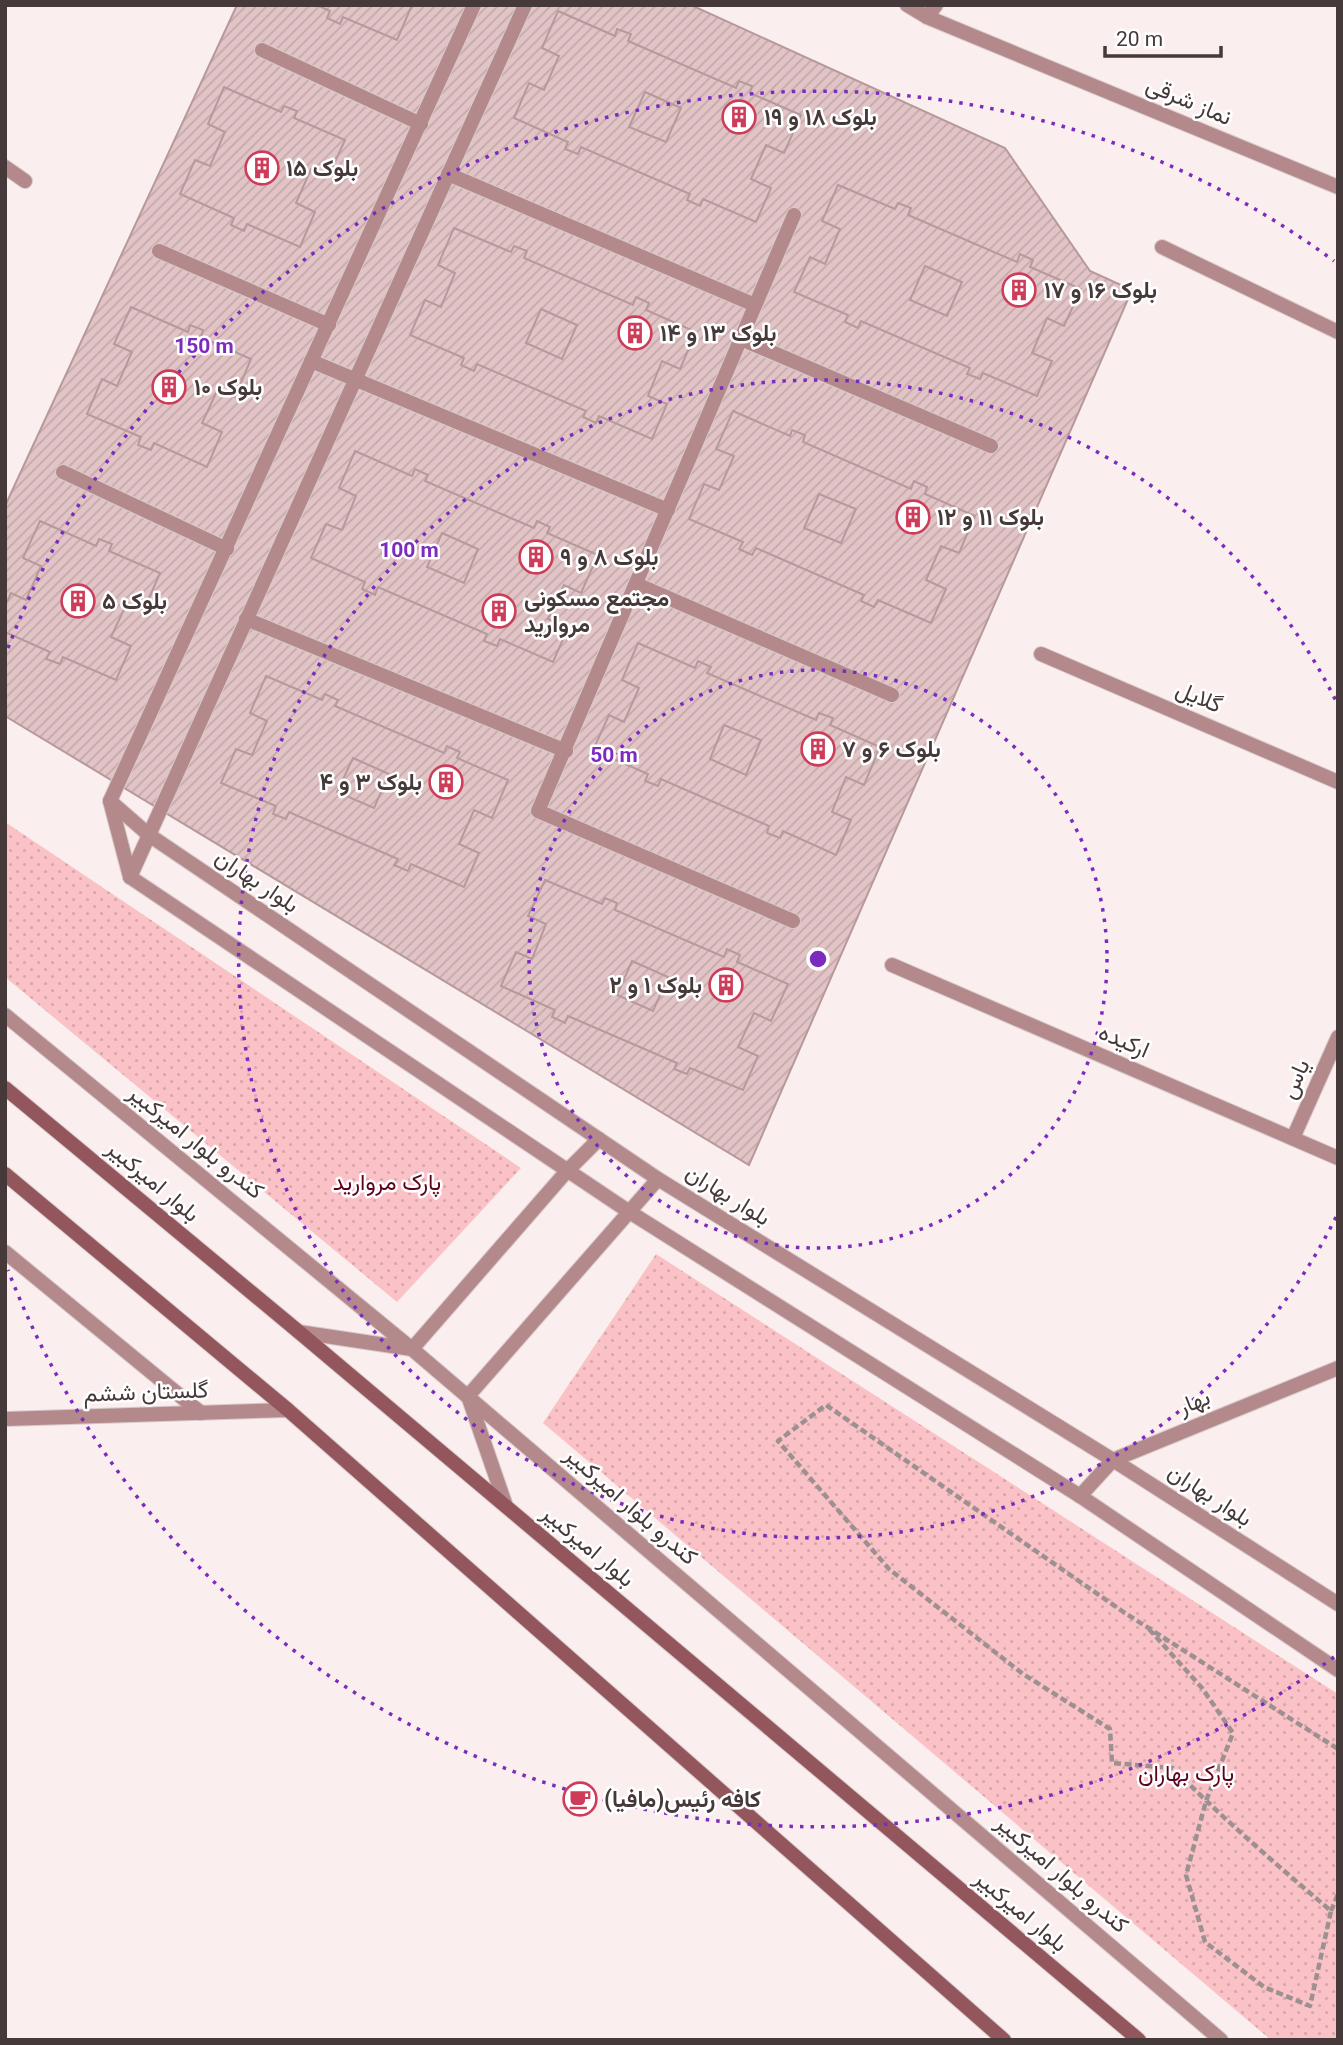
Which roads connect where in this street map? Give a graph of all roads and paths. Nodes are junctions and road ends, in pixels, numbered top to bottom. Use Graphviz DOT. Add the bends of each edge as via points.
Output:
graph roads {
  1 [pos="474,5"];
  2 [pos="525,5"];
  3 [pos="907,5"];
  4 [pos="932,11"];
  5 [pos="262,50"];
  6 [pos="421,124"];
  7 [pos="5,167"];
  8 [pos="448,174"];
  9 [pos="25,181"];
  10 [pos="1338,187"];
  11 [pos="794,215"];
  12 [pos="1162,247"];
  13 [pos="159,251"];
  14 [pos="755,305"];
  15 [pos="329,325"];
  16 [pos="1338,332"];
  17 [pos="741,339"];
  18 [pos="311,361"];
  19 [pos="355,379"];
  20 [pos="991,446"];
  21 [pos="63,472"];
  22 [pos="668,510"];
  23 [pos="227,550"];
  24 [pos="636,584"];
  25 [pos="246,620"];
  26 [pos="1041,653"];
  27 [pos="892,695"];
  28 [pos="566,751"];
  29 [pos="1338,782"];
  30 [pos="110,801"];
  31 [pos="149,835"];
  32 [pos="130,877"];
  33 [pos="793,921"];
  34 [pos="892,965"];
  35 [pos="5,1016"];
  36 [pos="1338,1037"];
  37 [pos="5,1088"];
  38 [pos="1293,1138"];
  39 [pos="599,1139"];
  40 [pos="1338,1158"];
  41 [pos="567,1171"];
  42 [pos="5,1174"];
  43 [pos="658,1179"];
  44 [pos="628,1211"];
  45 [pos="5,1252"];
  46 [pos="299,1332"];
  47 [pos="412,1349"];
  48 [pos="1338,1368"];
  49 [pos="468,1396"];
  50 [pos="288,1409"];
  51 [pos="201,1413"];
  52 [pos="5,1419"];
  53 [pos="1113,1460"];
  54 [pos="1080,1496"];
  55 [pos="506,1507"];
  56 [pos="1338,1604"];
  57 [pos="1149,1629"];
  58 [pos="1338,1670"];
  59 [pos="1338,1749"];
  60 [pos="1206,1801"];
  61 [pos="1338,1894"];
  62 [pos="1331,1911"];
  63 [pos="1004,2040"];
  64 [pos="1139,2040"];
  65 [pos="1220,2040"];
  1 -- 6 [label="street"];
  2 -- 8 [label="street"];
  3 -- 4 [label="street, نماز شرقی"];
  4 -- 10 [label="street, نماز شرقی"];
  5 -- 6 [label="street"];
  6 -- 15 [label="street"];
  7 -- 9 [label="street"];
  8 -- 14 [label="street"];
  8 -- 19 [label="street"];
  11 -- 14 [label="street"];
  12 -- 16 [label="street"];
  13 -- 15 [label="street"];
  14 -- 17 [label="street"];
  15 -- 18 [label="street"];
  17 -- 20 [label="street"];
  17 -- 22 [label="street"];
  18 -- 19 [label="street"];
  18 -- 23 [label="street"];
  19 -- 22 [label="street"];
  19 -- 25 [label="street"];
  21 -- 23 [label="street"];
  22 -- 24 [label="street"];
  23 -- 30 [label="street"];
  24 -- 27 [label="street"];
  24 -- 28 [label="street"];
  25 -- 28 [label="street"];
  25 -- 31 [label="street"];
  26 -- 29 [label="street, گلایل"];
  28 -- 33 [label="street" via="538,811"];
  30 -- 31 [label="street, بلوار بهاران"];
  30 -- 32 [label="street"];
  31 -- 32 [label="street"];
  31 -- 39 [label="street, بلوار بهاران"];
  32 -- 41 [label="street"];
  34 -- 38 [label="street, ارکیده"];
  35 -- 47 [label="street, کندرو بلوار امیرکبیر"];
  36 -- 38 [label="street, یاس"];
  37 -- 46 [label="main road, بلوار امیرکبیر"];
  38 -- 40 [label="street, ارکیده"];
  39 -- 41 [label="street"];
  39 -- 43 [label="street, بلوار بهاران"];
  41 -- 44 [label="street"];
  41 -- 47 [label="street"];
  42 -- 50 [label="main road"];
  43 -- 44 [label="street"];
  43 -- 53 [label="street, بلوار بهاران"];
  44 -- 49 [label="street"];
  44 -- 54 [label="street"];
  45 -- 51 [label="street"];
  46 -- 47 [label="street"];
  46 -- 55 [label="main road, بلوار امیرکبیر"];
  47 -- 49 [label="street, کندرو بلوار امیرکبیر"];
  48 -- 53 [label="street, بهار"];
  49 -- 55 [label="street"];
  49 -- 65 [label="street, کندرو بلوار امیرکبیر"];
  50 -- 51 [label="street, گلستان ششم"];
  50 -- 63 [label="main road"];
  51 -- 52 [label="street, گلستان ششم"];
  53 -- 54 [label="street, بهار"];
  53 -- 56 [label="street, بلوار بهاران"];
  54 -- 58 [label="street"];
  55 -- 64 [label="main road, بلوار امیرکبیر"];
  57 -- 59 [label="path"];
  57 -- 60 [label="path" via="1202,1688 1233,1733"];
  57 -- 60 [label="path" via="826,1405 778,1441 889,1569 1023,1674 1110,1729 1112,1763 1173,1768"];
  60 -- 62 [label="path"];
  60 -- 62 [label="path" via="1186,1875 1205,1942 1264,1987 1310,2006"];
  61 -- 62 [label="path"];
}
